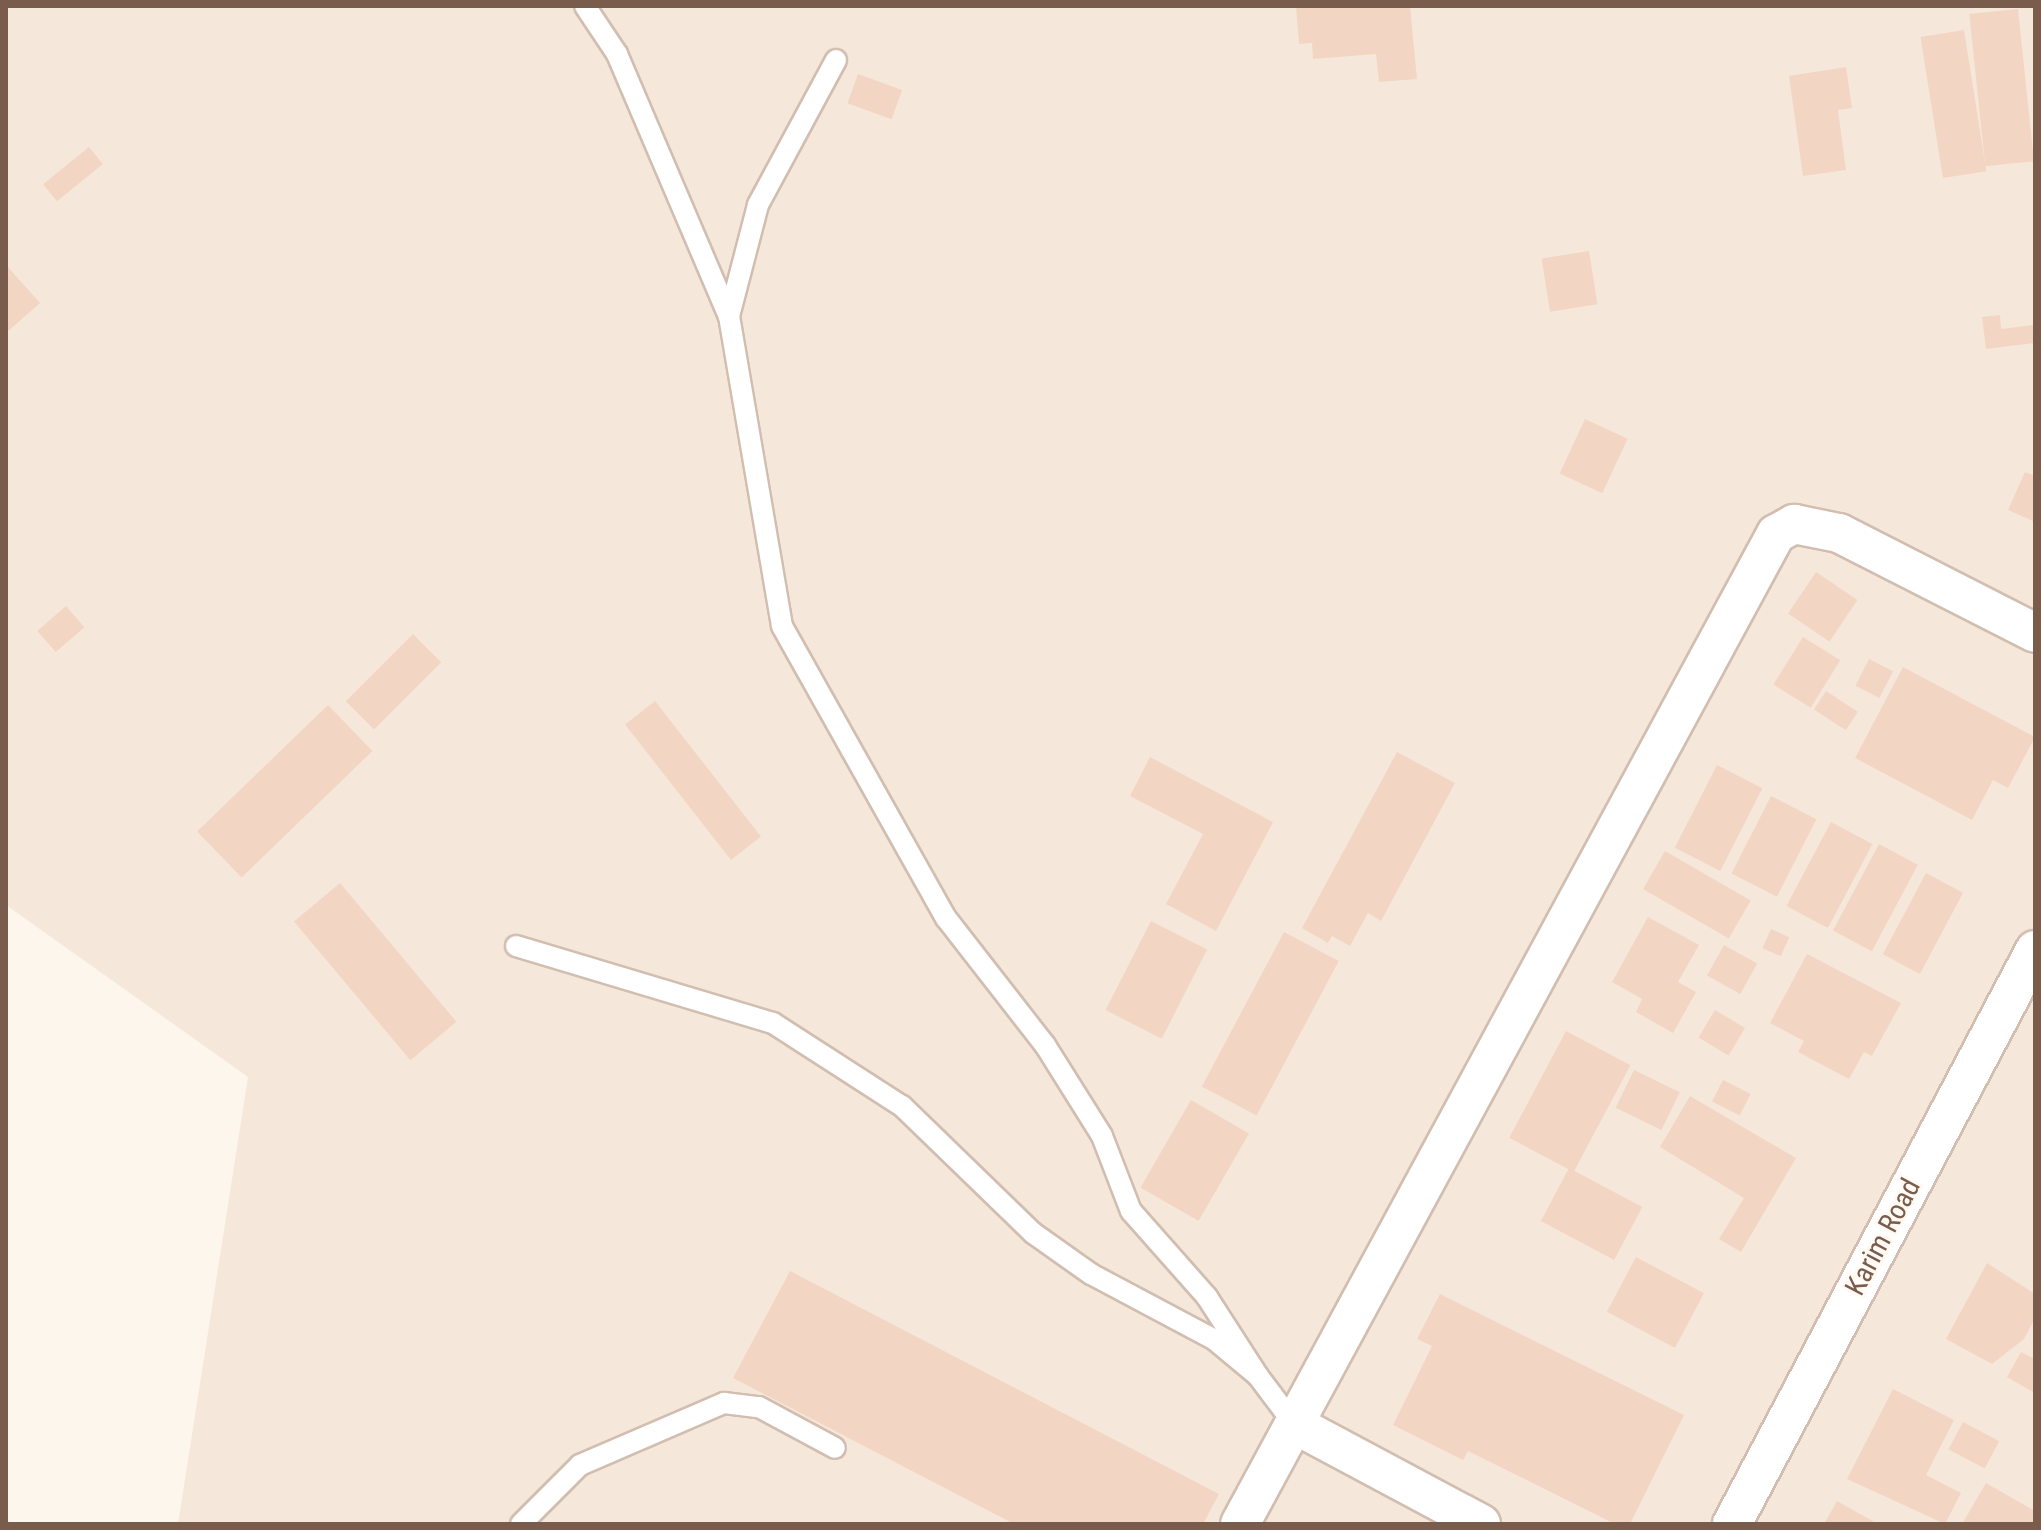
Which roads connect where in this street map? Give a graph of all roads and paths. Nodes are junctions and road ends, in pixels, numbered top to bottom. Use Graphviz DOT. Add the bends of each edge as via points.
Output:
graph roads {
  1 [pos="585,6"];
  2 [pos="836,60"];
  3 [pos="729,316"];
  4 [pos="2035,633"];
  5 [pos="516,946"];
  6 [pos="2035,950"];
  7 [pos="1258,1376"];
  8 [pos="1294,1424"];
  9 [pos="835,1448"];
  10 [pos="521,1524"];
  11 [pos="1240,1524"];
  12 [pos="1481,1524"];
  13 [pos="1732,1524"];
  1 -- 3 [label="lane" via="617,54"];
  2 -- 3 [label="lane" via="758,205"];
  3 -- 7 [label="lane" via="782,626 946,918 1045,1045 1102,1136 1131,1211 1207,1297"];
  4 -- 8 [label="street" via="1839,533 1794,524 1776,534"];
  5 -- 7 [label="lane" via="773,1023 902,1106 1033,1233 1091,1274 1215,1340"];
  6 -- 13 [label="street, Karim Road"];
  7 -- 8 [label="lane"];
  8 -- 11 [label="street"];
  8 -- 12 [label="street"];
  9 -- 10 [label="lane" via="759,1407 724,1403 580,1465"];
}
